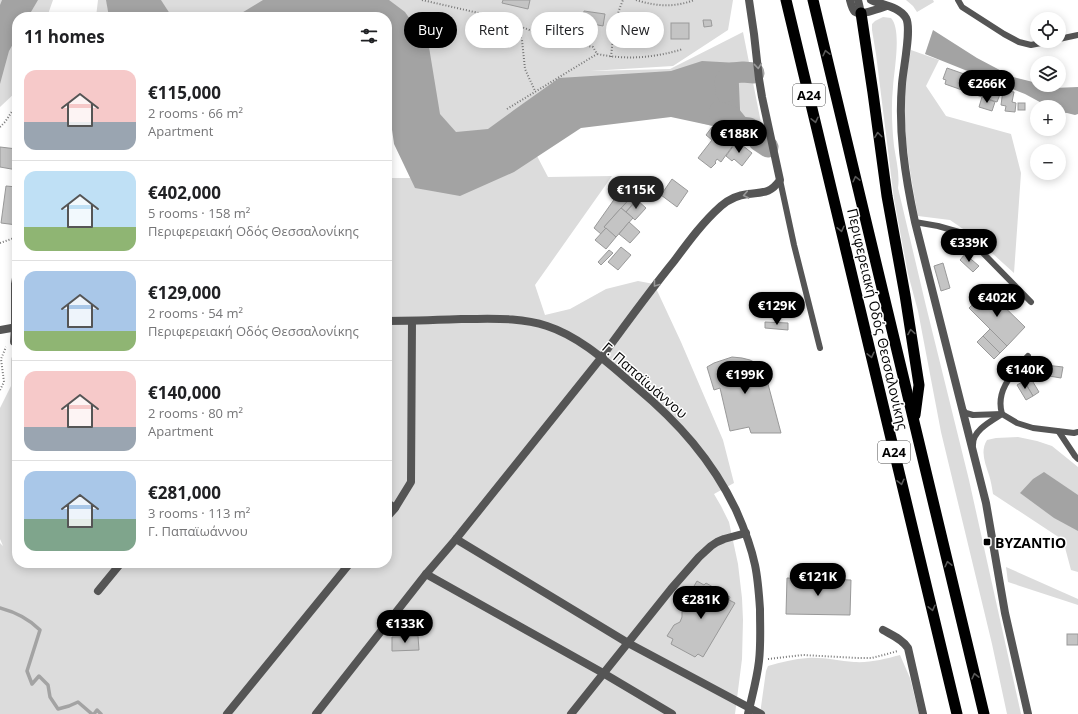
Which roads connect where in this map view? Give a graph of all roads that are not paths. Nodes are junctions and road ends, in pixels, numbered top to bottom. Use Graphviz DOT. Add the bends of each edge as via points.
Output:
graph roads {
  1 [pos="749,0"];
  2 [pos="786,0"];
  3 [pos="813,0"];
  4 [pos="850,0"];
  5 [pos="858,0"];
  6 [pos="871,0"];
  7 [pos="958,0"];
  8 [pos="887,6"];
  9 [pos="861,13"];
  10 [pos="1078,35"];
  11 [pos="1066,38"];
  12 [pos="1030,45"];
  13 [pos="780,180"];
  14 [pos="915,222"];
  15 [pos="1032,302"];
  16 [pos="392,321"];
  17 [pos="412,321"];
  18 [pos="12,328"];
  19 [pos="0,330"];
  20 [pos="820,348"];
  21 [pos="1028,356"];
  22 [pos="601,358"];
  23 [pos="962,409"];
  24 [pos="1002,414"];
  25 [pos="914,421"];
  26 [pos="1059,432"];
  27 [pos="1078,432"];
  28 [pos="973,452"];
  29 [pos="1078,459"];
  30 [pos="392,504"];
  31 [pos="746,533"];
  32 [pos="456,539"];
  33 [pos="117,568"];
  34 [pos="346,568"];
  35 [pos="426,574"];
  36 [pos="98,591"];
  37 [pos="883,630"];
  38 [pos="628,642"];
  39 [pos="603,673"];
  40 [pos="749,711"];
  41 [pos="227,714"];
  42 [pos="316,714"];
  43 [pos="570,714"];
  44 [pos="672,714"];
  45 [pos="761,714"];
  46 [pos="923,714"];
  47 [pos="957,714"];
  48 [pos="984,714"];
  49 [pos="1028,714"];
  1 -- 13 [label="street, one-way" via="762,97"];
  2 -- 47 [label="highway, Περιφερειακή Οδός Θεσσαλονίκης / Α24, one-way"];
  25 -- 3 [label="highway, Περιφερειακή Οδός Θεσσαλονίκης / Α24, one-way"];
  4 -- 9 [label="street" via="855,11"];
  5 -- 9 [label="street"];
  6 -- 8 [label="street"];
  7 -- 12 [label="lane" via="962,7 1004,34"];
  8 -- 9 [label="street"];
  8 -- 14 [label="street" via="904,15 908,27 902,84 901,133 904,167"];
  25 -- 9 [label="highway, one-way" via="919,385 886,196"];
  10 -- 11 [label="lane"];
  13 -- 20 [label="lane"];
  13 -- 22 [label="street, one-way" via="768,191 738,196 714,212"];
  14 -- 15 [label="lane" via="959,232"];
  14 -- 23 [label="street"];
  16 -- 17 [label="street, Γ. Παπαϊωάννου"];
  17 -- 22 [label="street, Γ. Παπαϊωάννου" via="522,320 570,336"];
  17 -- 30 [label="street" via="411,482"];
  18 -- 19 [label="street"];
  21 -- 24 [label="lane" via="1006,383 999,402"];
  22 -- 31 [label="street, Γ. Παπαϊωάννου" via="657,404 697,447 723,485"];
  22 -- 32 [label="street"];
  23 -- 24 [label="lane" via="973,415"];
  23 -- 28 [label="street"];
  24 -- 26 [label="lane" via="1033,428"];
  24 -- 28 [label="lane" via="978,432 972,440"];
  48 -- 25 [label="highway, Περιφερειακή Οδός Θεσσαλονίκης / Α24, one-way"];
  26 -- 27 [label="lane"];
  26 -- 29 [label="lane"];
  28 -- 49 [label="street" via="988,511 1005,613"];
  31 -- 38 [label="street" via="724,539 706,550"];
  31 -- 40 [label="street, Γ. Παπαϊωάννου" via="758,580 760,630 757,677"];
  32 -- 35 [label="street"];
  32 -- 38 [label="street"];
  33 -- 36 [label="street"];
  34 -- 41 [label="street"];
  35 -- 39 [label="street"];
  35 -- 42 [label="street"];
  37 -- 46 [label="street" via="908,648"];
  38 -- 39 [label="street"];
  38 -- 40 [label="street"];
  39 -- 43 [label="street"];
  39 -- 44 [label="street"];
  40 -- 45 [label="street"];
}
